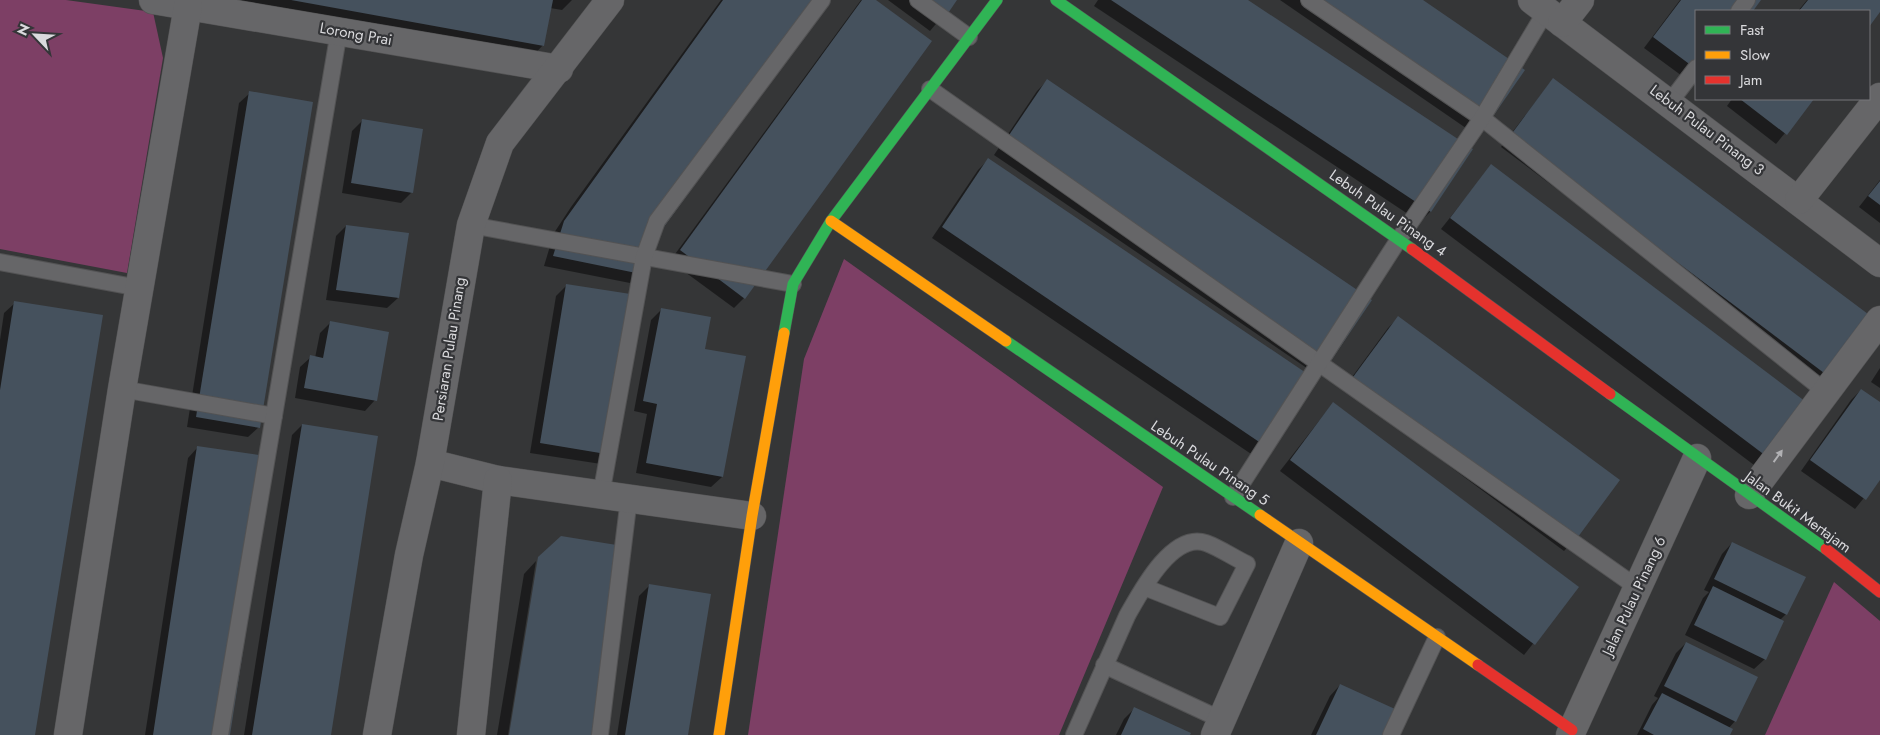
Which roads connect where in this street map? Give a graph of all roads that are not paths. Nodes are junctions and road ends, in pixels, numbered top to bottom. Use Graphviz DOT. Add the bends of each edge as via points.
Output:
graph roads {
  1 [pos="153,0"];
  2 [pos="610,0"];
  3 [pos="822,0"];
  4 [pos="918,0"];
  5 [pos="997,0"];
  6 [pos="1056,0"];
  7 [pos="1309,0"];
  8 [pos="1580,0"];
  9 [pos="1747,0"];
  10 [pos="188,6"];
  11 [pos="1739,10"];
  12 [pos="1547,11"];
  13 [pos="339,31"];
  14 [pos="969,37"];
  15 [pos="559,69"];
  16 [pos="1695,69"];
  17 [pos="930,90"];
  18 [pos="1880,97"];
  19 [pos="1670,102"];
  20 [pos="1482,118"];
  21 [pos="1799,200"];
  22 [pos="831,221"];
  23 [pos="471,225"];
  24 [pos="1399,238"];
  25 [pos="644,257"];
  26 [pos="0,262"];
  27 [pos="1880,263"];
  28 [pos="793,284"];
  29 [pos="139,288"];
  30 [pos="1880,320"];
  31 [pos="1319,364"];
  32 [pos="122,389"];
  33 [pos="1826,392"];
  34 [pos="274,416"];
  35 [pos="1697,458"];
  36 [pos="430,463"];
  37 [pos="498,480"];
  38 [pos="600,494"];
  39 [pos="1750,495"];
  40 [pos="1233,497"];
  41 [pos="629,498"];
  42 [pos="752,516"];
  43 [pos="1299,543"];
  44 [pos="1144,587"];
  45 [pos="1638,588"];
  46 [pos="1880,592"];
  47 [pos="1437,637"];
  48 [pos="1104,665"];
  49 [pos="1218,728"];
  50 [pos="1571,733"];
  51 [pos="68,735"];
  52 [pos="220,735"];
  53 [pos="377,735"];
  54 [pos="471,735"];
  55 [pos="600,735"];
  56 [pos="719,735"];
  57 [pos="1074,735"];
  58 [pos="1391,735"];
  1 -- 10 [label="street, Lorong Prai"];
  2 -- 15 [label="street, Persiaran Pulau Pinang"];
  3 -- 25 [label="lane" via="657,221"];
  4 -- 14 [label="lane"];
  5 -- 14 [label="street"];
  6 -- 24 [label="street, Lebuh Pulau Pinang 4"];
  7 -- 20 [label="lane"];
  8 -- 12 [label="street"];
  9 -- 11 [label="lane"];
  10 -- 13 [label="street, Lorong Prai"];
  10 -- 29 [label="street"];
  12 -- 19 [label="street, Lebuh Pulau Pinang 3"];
  12 -- 20 [label="lane"];
  13 -- 15 [label="street, Lorong Prai"];
  13 -- 34 [label="lane"];
  14 -- 17 [label="street"];
  15 -- 23 [label="street, Persiaran Pulau Pinang" via="500,143"];
  16 -- 19 [label="lane"];
  17 -- 22 [label="street"];
  17 -- 31 [label="lane"];
  18 -- 21 [label="street"];
  19 -- 21 [label="street, Lebuh Pulau Pinang 3"];
  20 -- 24 [label="lane"];
  20 -- 33 [label="lane"];
  21 -- 27 [label="street, Lebuh Pulau Pinang 3"];
  22 -- 28 [label="street"];
  22 -- 40 [label="street, Lebuh Pulau Pinang 5"];
  23 -- 25 [label="lane"];
  23 -- 36 [label="street, Persiaran Pulau Pinang"];
  24 -- 31 [label="lane"];
  24 -- 35 [label="street, Lebuh Pulau Pinang 4"];
  25 -- 28 [label="lane"];
  25 -- 38 [label="lane"];
  26 -- 29 [label="lane"];
  28 -- 42 [label="street"];
  29 -- 32 [label="street"];
  30 -- 33 [label="street"];
  31 -- 40 [label="lane"];
  31 -- 45 [label="lane"];
  32 -- 34 [label="lane"];
  32 -- 51 [label="street"];
  39 -- 33 [label="street, one-way"];
  34 -- 52 [label="lane"];
  35 -- 39 [label="street, Jalan Bukit Mertajam"];
  35 -- 45 [label="street, Jalan Pulau Pinang 6"];
  36 -- 37 [label="street"];
  36 -- 53 [label="street, Persiaran Pulau Pinang" via="409,555"];
  37 -- 38 [label="street"];
  37 -- 54 [label="street"];
  38 -- 41 [label="street"];
  39 -- 46 [label="street, Jalan Bukit Mertajam" via="1835,555"];
  40 -- 43 [label="street, Lebuh Pulau Pinang 5"];
  41 -- 42 [label="street"];
  41 -- 55 [label="lane"];
  42 -- 56 [label="street"];
  43 -- 47 [label="street, Lebuh Pulau Pinang 5"];
  43 -- 49 [label="street"];
  44 -- 44 [label="lane" via="1172,552 1190,542 1205,542 1248,564 1220,617"];
  44 -- 48 [label="lane"];
  45 -- 50 [label="street, Jalan Pulau Pinang 6"];
  47 -- 50 [label="street, Lebuh Pulau Pinang 5"];
  47 -- 58 [label="lane"];
  48 -- 49 [label="lane"];
  48 -- 57 [label="lane"];
}
